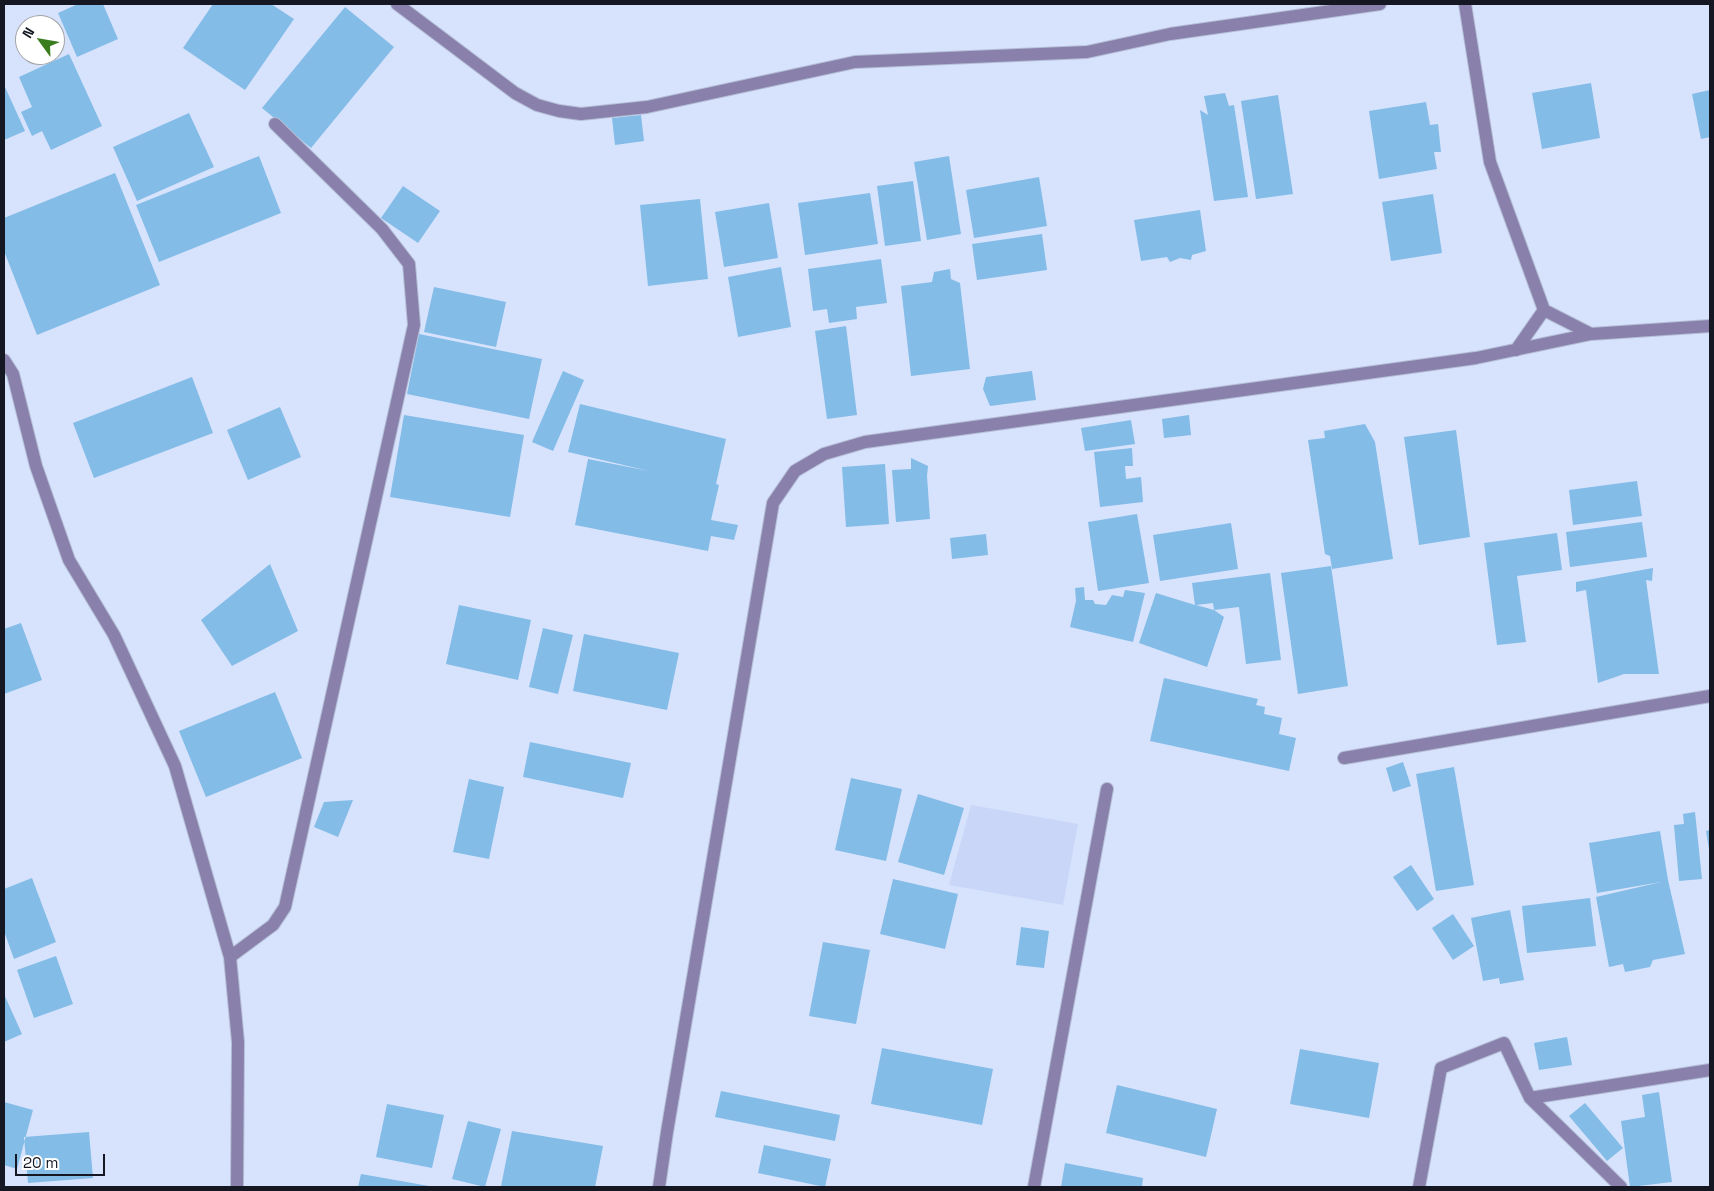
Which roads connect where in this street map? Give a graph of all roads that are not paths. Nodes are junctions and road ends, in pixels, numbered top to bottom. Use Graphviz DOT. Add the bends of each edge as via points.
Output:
graph roads {
  1 [pos="397,4"];
  2 [pos="1380,4"];
  3 [pos="1464,4"];
  4 [pos="275,124"];
  5 [pos="1544,310"];
  6 [pos="1710,326"];
  7 [pos="1591,334"];
  8 [pos="1516,350"];
  9 [pos="4,360"];
  10 [pos="1710,696"];
  11 [pos="1344,758"];
  12 [pos="1107,789"];
  13 [pos="230,957"];
  14 [pos="1710,1070"];
  15 [pos="1530,1098"];
  16 [pos="237,1187"];
  17 [pos="659,1187"];
  18 [pos="1034,1187"];
  19 [pos="1419,1187"];
  20 [pos="1621,1187"];
  1 -- 2 [label="street" via="515,93 537,105 581,114 647,107 855,62 1088,52 1170,34"];
  3 -- 5 [label="street" via="1490,162"];
  4 -- 13 [label="street" via="382,229 409,264 414,325 285,907 273,925"];
  5 -- 7 [label="street"];
  5 -- 8 [label="street"];
  6 -- 7 [label="street"];
  7 -- 8 [label="street"];
  8 -- 17 [label="street" via="865,442 824,454 796,471 773,503"];
  9 -- 13 [label="street" via="13,374 36,466 69,560 114,635 175,766"];
  10 -- 11 [label="street"];
  12 -- 18 [label="street"];
  13 -- 16 [label="street" via="238,1042"];
  14 -- 15 [label="street"];
  15 -- 19 [label="street" via="1504,1044 1441,1068"];
  15 -- 20 [label="street"];
}
